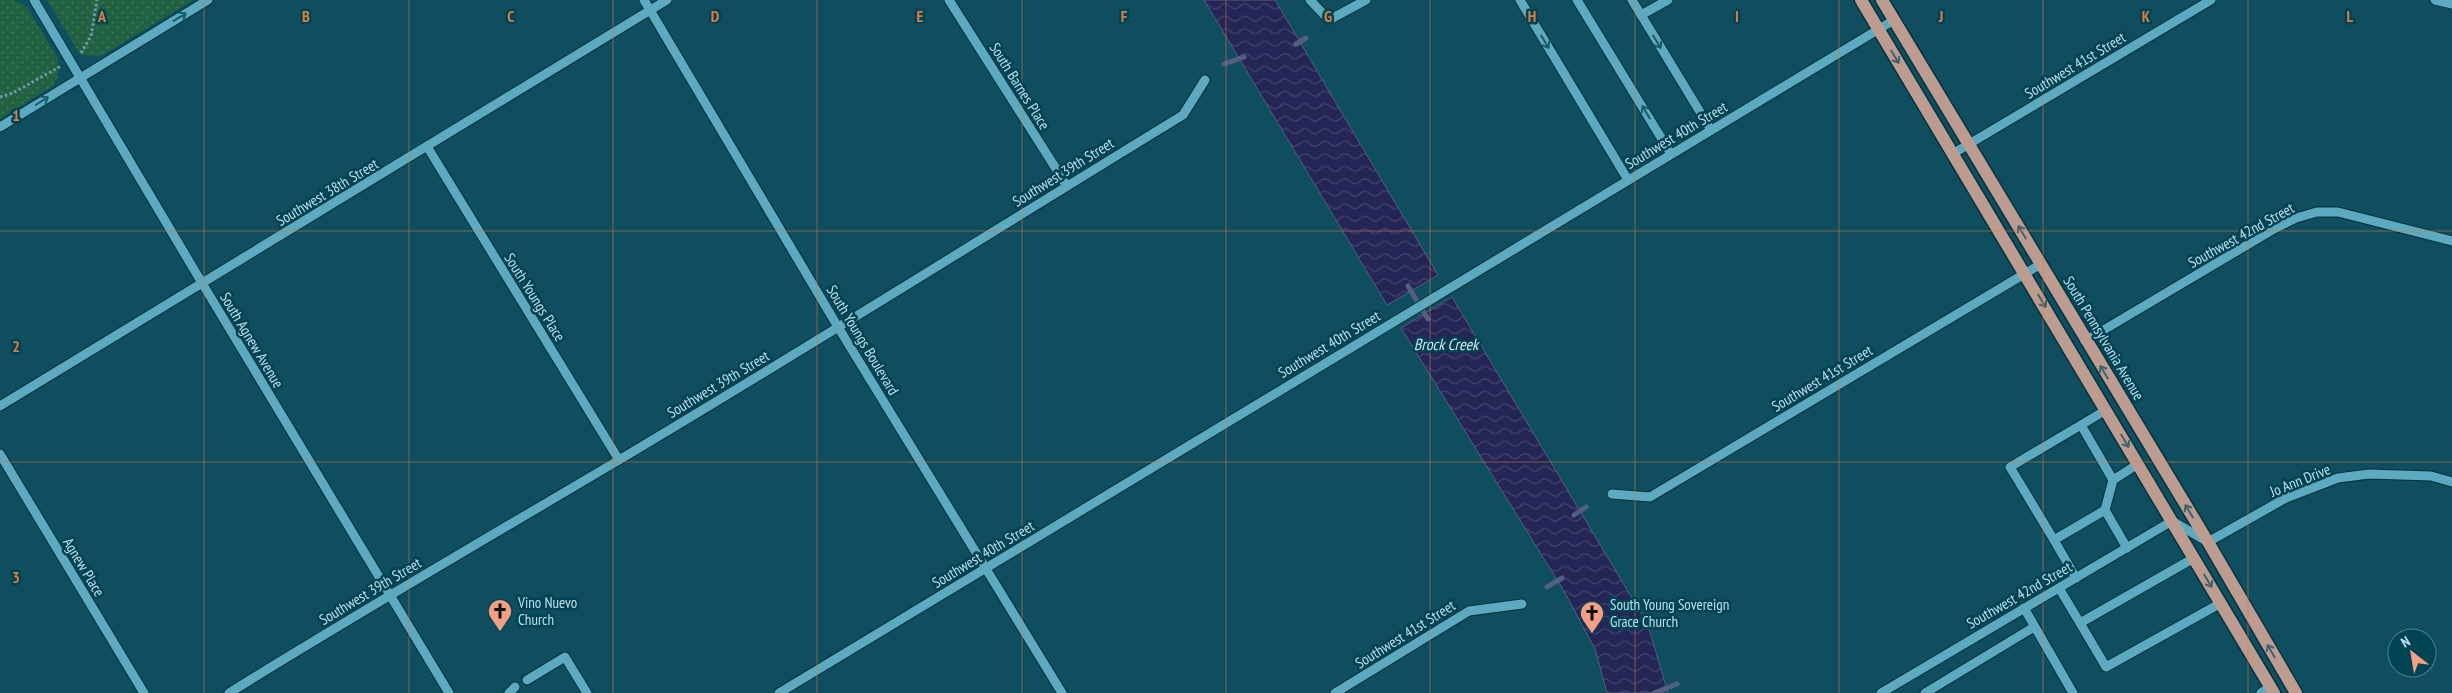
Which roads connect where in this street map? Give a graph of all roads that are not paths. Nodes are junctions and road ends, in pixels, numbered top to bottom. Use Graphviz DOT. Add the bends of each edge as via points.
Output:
graph roads {
  1 [pos="34,0"];
  2 [pos="208,0"];
  3 [pos="644,0"];
  4 [pos="667,0"];
  5 [pos="950,0"];
  6 [pos="1310,0"];
  7 [pos="1364,0"];
  8 [pos="1520,0"];
  9 [pos="1577,0"];
  10 [pos="1632,0"];
  11 [pos="1667,0"];
  12 [pos="1861,0"];
  13 [pos="1882,0"];
  14 [pos="2211,0"];
  15 [pos="2435,0"];
  16 [pos="2452,4"];
  17 [pos="650,10"];
  18 [pos="1641,15"];
  19 [pos="1894,20"];
  20 [pos="1879,29"];
  21 [pos="80,77"];
  22 [pos="1205,80"];
  23 [pos="0,127"];
  24 [pos="1711,130"];
  25 [pos="1969,144"];
  26 [pos="428,148"];
  27 [pos="1954,153"];
  28 [pos="1671,154"];
  29 [pos="1628,180"];
  30 [pos="1067,186"];
  31 [pos="2452,241"];
  32 [pos="2041,264"];
  33 [pos="2026,273"];
  34 [pos="202,283"];
  35 [pos="838,327"];
  36 [pos="2085,341"];
  37 [pos="0,406"];
  38 [pos="2106,410"];
  39 [pos="2081,425"];
  40 [pos="0,454"];
  41 [pos="619,460"];
  42 [pos="2138,464"];
  43 [pos="2113,480"];
  44 [pos="2452,482"];
  45 [pos="1612,494"];
  46 [pos="2105,510"];
  47 [pos="2172,522"];
  48 [pos="2054,540"];
  49 [pos="2208,542"];
  50 [pos="2127,548"];
  51 [pos="2194,558"];
  52 [pos="987,567"];
  53 [pos="2076,578"];
  54 [pos="2059,588"];
  55 [pos="389,594"];
  56 [pos="2221,603"];
  57 [pos="1522,604"];
  58 [pos="2024,608"];
  59 [pos="2080,623"];
  60 [pos="2034,627"];
  61 [pos="527,680"];
  62 [pos="2268,691"];
  63 [pos="144,693"];
  64 [pos="229,693"];
  65 [pos="449,693"];
  66 [pos="586,693"];
  67 [pos="779,693"];
  68 [pos="1062,693"];
  69 [pos="1335,693"];
  70 [pos="1881,693"];
  71 [pos="1925,693"];
  72 [pos="2073,693"];
  73 [pos="2296,693"];
  1 -- 21 [label="street, South Agnew Avenue"];
  21 -- 2 [label="street, one-way"];
  3 -- 17 [label="street, South Youngs Boulevard"];
  4 -- 17 [label="street, Southwest 38th Street"];
  5 -- 30 [label="street, South Barnes Place"];
  6 -- 7 [label="street" via="1328,20"];
  8 -- 29 [label="street, one-way"];
  28 -- 9 [label="street, one-way"];
  10 -- 18 [label="street"];
  11 -- 18 [label="street"];
  12 -- 20 [label="main road"];
  13 -- 19 [label="main road, South Pennsylvania Avenue"];
  14 -- 25 [label="street, Southwest 41st Street"];
  15 -- 16 [label="street"];
  17 -- 26 [label="street, Southwest 38th Street"];
  17 -- 35 [label="street, South Youngs Boulevard"];
  18 -- 24 [label="street, one-way"];
  19 -- 20 [label="street, Southwest 40th Street"];
  19 -- 25 [label="main road, South Pennsylvania Avenue"];
  20 -- 24 [label="street, Southwest 40th Street"];
  20 -- 27 [label="main road, one-way"];
  23 -- 21 [label="street, one-way"];
  21 -- 34 [label="street, South Agnew Avenue"];
  22 -- 30 [label="street, Southwest 39th Street" via="1183,115"];
  24 -- 28 [label="street, Southwest 40th Street"];
  25 -- 27 [label="street, Southwest 41st Street"];
  32 -- 25 [label="main road, South Pennsylvania Avenue, one-way"];
  26 -- 34 [label="street, Southwest 38th Street"];
  26 -- 41 [label="street, South Youngs Place"];
  27 -- 33 [label="main road"];
  28 -- 29 [label="street, Southwest 40th Street"];
  29 -- 52 [label="street, Southwest 40th Street"];
  30 -- 35 [label="street, Southwest 39th Street"];
  31 -- 36 [label="street, Southwest 42nd Street" via="2338,212 2317,212 2274,229"];
  32 -- 33 [label="street, Southwest 41st Street"];
  32 -- 36 [label="main road, South Pennsylvania Avenue"];
  33 -- 38 [label="main road, one-way"];
  33 -- 45 [label="street, Southwest 41st Street" via="1650,497"];
  34 -- 37 [label="street, Southwest 38th Street"];
  34 -- 55 [label="street, South Agnew Avenue"];
  35 -- 41 [label="street, Southwest 39th Street"];
  35 -- 52 [label="street, South Youngs Boulevard"];
  49 -- 36 [label="main road, South Pennsylvania Avenue, one-way"];
  38 -- 39 [label="street"];
  38 -- 42 [label="main road, one-way"];
  39 -- 43 [label="street"];
  39 -- 48 [label="street" via="2010,467"];
  40 -- 63 [label="street, Agnew Place"];
  41 -- 55 [label="street, Southwest 39th Street"];
  42 -- 43 [label="street"];
  42 -- 47 [label="main road"];
  43 -- 46 [label="street"];
  44 -- 49 [label="street, Jo Ann Drive" via="2431,476 2378,474 2338,478 2286,498"];
  46 -- 48 [label="street"];
  46 -- 50 [label="street"];
  47 -- 49 [label="street"];
  47 -- 50 [label="street, Southwest 42nd Street"];
  47 -- 51 [label="main road"];
  48 -- 53 [label="street"];
  73 -- 49 [label="main road, South Pennsylvania Avenue, one-way"];
  50 -- 53 [label="street, Southwest 42nd Street"];
  51 -- 56 [label="main road, one-way"];
  51 -- 59 [label="street"];
  52 -- 67 [label="street, Southwest 40th Street"];
  52 -- 68 [label="street, South Youngs Boulevard"];
  53 -- 54 [label="street, Southwest 42nd Street"];
  54 -- 58 [label="street, Southwest 42nd Street"];
  54 -- 59 [label="street"];
  55 -- 64 [label="street, Southwest 39th Street"];
  55 -- 65 [label="street, South Agnew Avenue"];
  56 -- 59 [label="street" via="2106,668"];
  56 -- 62 [label="main road"];
  57 -- 69 [label="street, Southwest 41st Street" via="1469,611"];
  58 -- 60 [label="street"];
  58 -- 70 [label="street, Southwest 42nd Street"];
  60 -- 71 [label="street"];
  60 -- 72 [label="street"];
  61 -- 66 [label="street" via="565,657"];
}
